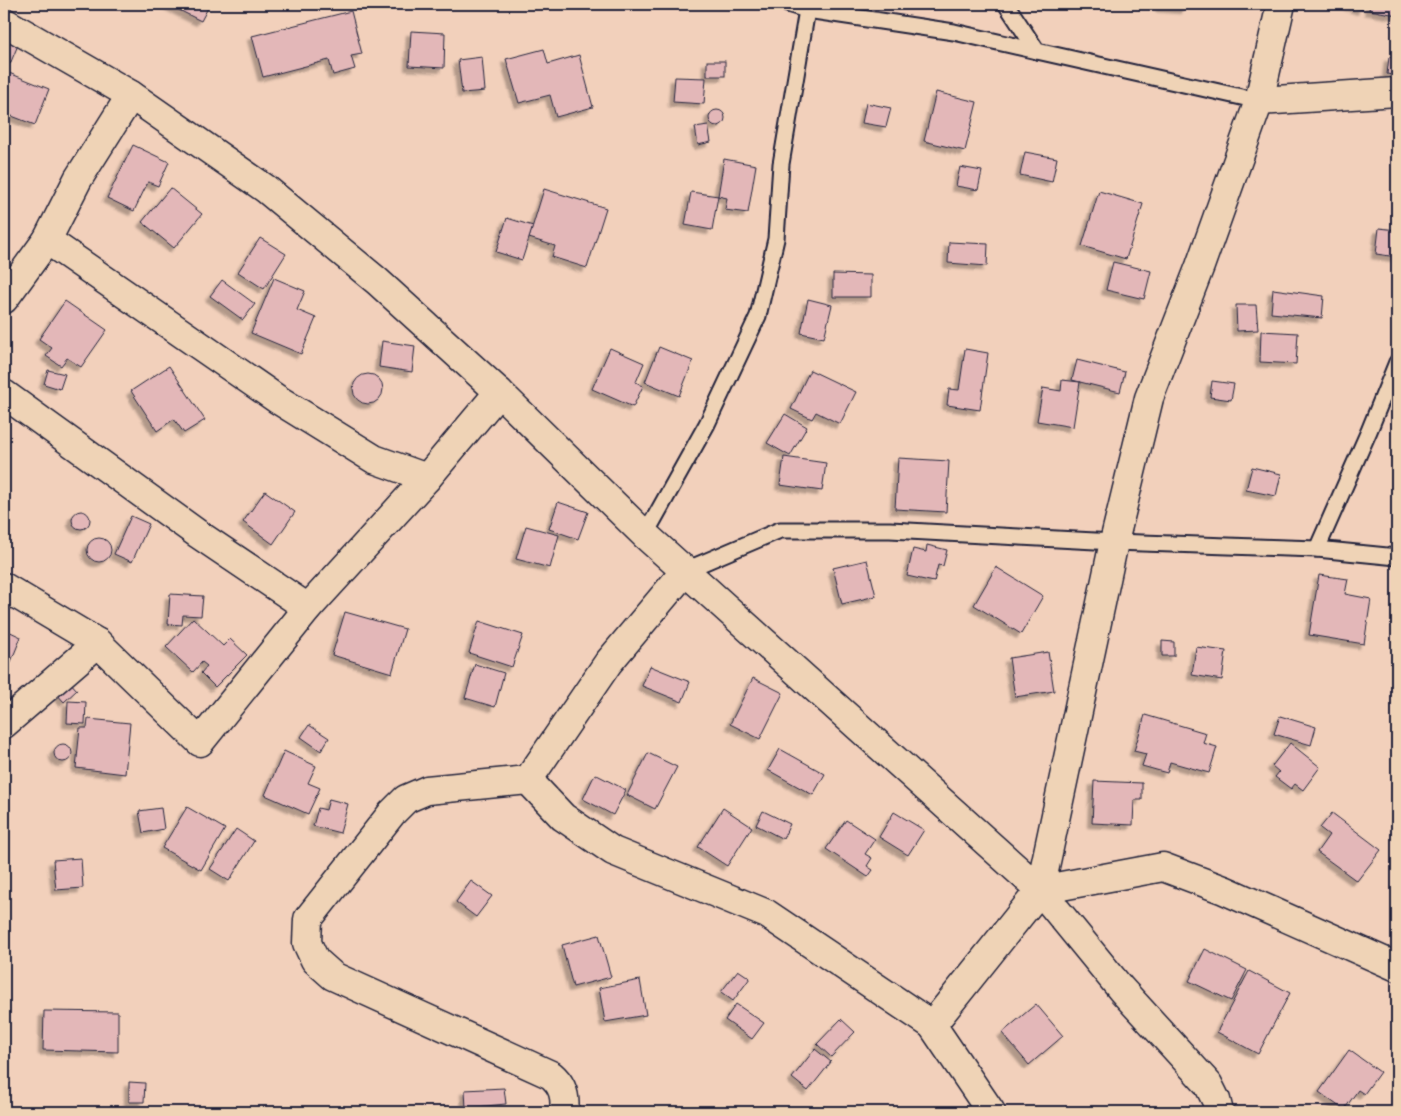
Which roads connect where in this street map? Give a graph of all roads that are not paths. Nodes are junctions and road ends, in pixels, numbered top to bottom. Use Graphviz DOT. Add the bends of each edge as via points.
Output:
graph roads {
  1 [pos="787,4"];
  2 [pos="1006,4"];
  3 [pos="1281,4"];
  4 [pos="807,10"];
  5 [pos="4,22"];
  6 [pos="1037,51"];
  7 [pos="1397,92"];
  8 [pos="131,95"];
  9 [pos="1258,102"];
  10 [pos="47,240"];
  11 [pos="4,299"];
  12 [pos="1397,362"];
  13 [pos="499,392"];
  14 [pos="4,394"];
  15 [pos="427,478"];
  16 [pos="645,535"];
  17 [pos="1114,542"];
  18 [pos="1317,549"];
  19 [pos="1397,557"];
  20 [pos="686,570"];
  21 [pos="4,586"];
  22 [pos="308,608"];
  23 [pos="98,643"];
  24 [pos="4,724"];
  25 [pos="528,780"];
  26 [pos="1040,890"];
  27 [pos="1397,967"];
  28 [pos="932,1025"];
  29 [pos="564,1112"];
  30 [pos="991,1112"];
  31 [pos="1219,1112"];
  1 -- 4 [label="lane"];
  2 -- 6 [label="lane"];
  3 -- 9 [label="street"];
  4 -- 6 [label="lane" via="954,32"];
  4 -- 16 [label="lane" via="782,164 776,239 758,316 707,424"];
  5 -- 8 [label="street"];
  6 -- 9 [label="lane"];
  7 -- 9 [label="street"];
  8 -- 10 [label="street" via="78,179"];
  8 -- 13 [label="street" via="266,189 377,281"];
  9 -- 17 [label="street" via="1150,398"];
  10 -- 11 [label="street"];
  10 -- 15 [label="street" via="277,399 374,459"];
  12 -- 18 [label="lane"];
  13 -- 15 [label="street"];
  13 -- 16 [label="street"];
  14 -- 22 [label="street" via="198,534"];
  15 -- 22 [label="street"];
  16 -- 20 [label="street"];
  17 -- 18 [label="lane"];
  17 -- 20 [label="lane" via="890,530 780,530"];
  17 -- 26 [label="street"];
  18 -- 19 [label="lane"];
  20 -- 25 [label="street" via="608,663"];
  20 -- 26 [label="street"];
  21 -- 23 [label="street"];
  22 -- 23 [label="street" via="200,742"];
  23 -- 24 [label="street"];
  25 -- 28 [label="street" via="563,817 613,851 767,914"];
  25 -- 29 [label="street" via="427,790 406,799 308,919 307,943 314,960 333,976 551,1075 558,1080 564,1092"];
  26 -- 27 [label="street" via="1163,867 1224,890"];
  26 -- 28 [label="street"];
  26 -- 31 [label="street" via="1121,989 1208,1084"];
  28 -- 30 [label="street"];
}
